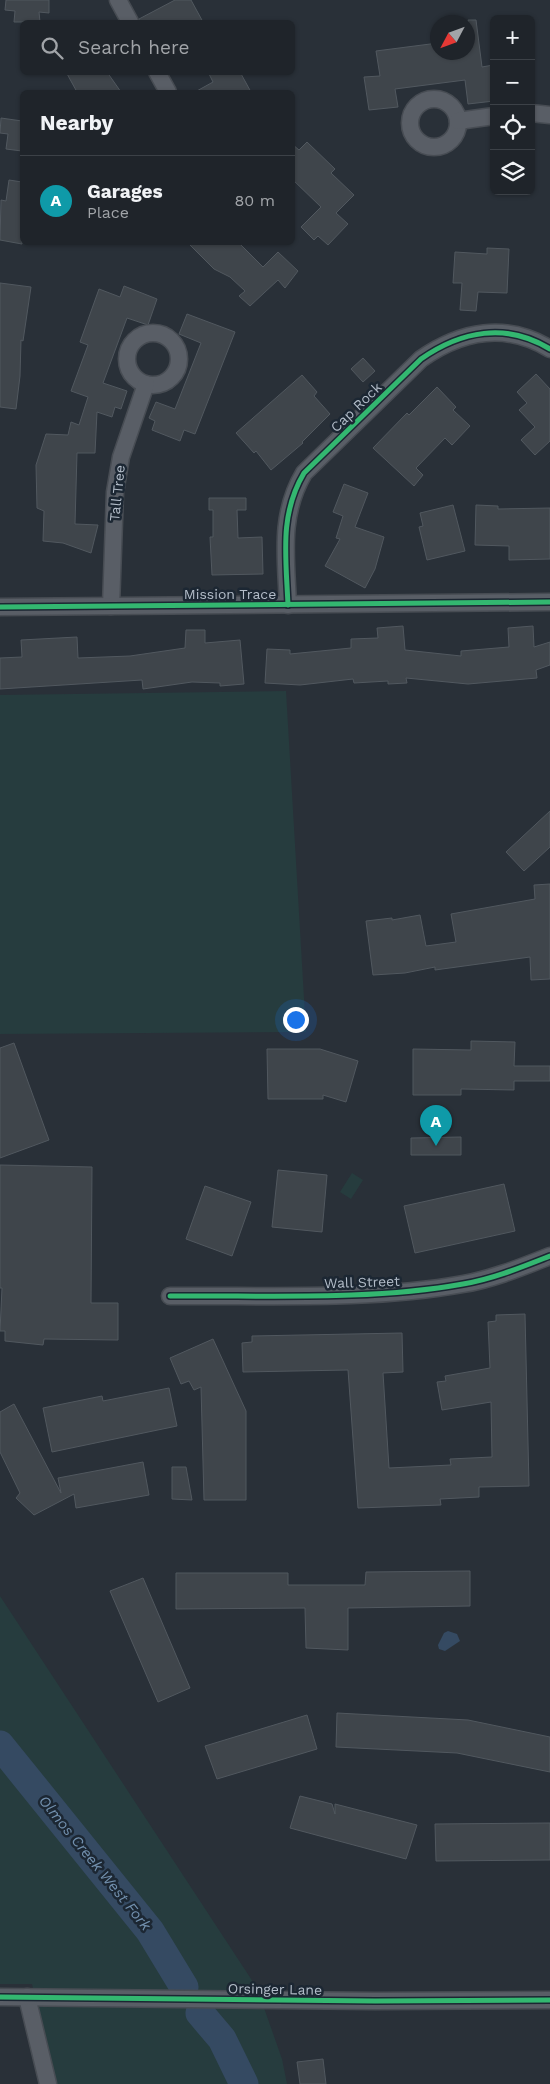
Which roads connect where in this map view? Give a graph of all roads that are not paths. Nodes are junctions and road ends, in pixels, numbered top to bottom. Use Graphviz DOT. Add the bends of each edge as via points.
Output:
graph roads {
  1 [pos="118,0"];
  2 [pos="129,20"];
  3 [pos="159,75"];
  4 [pos="167,90"];
  5 [pos="535,113"];
  6 [pos="550,115"];
  7 [pos="490,117"];
  8 [pos="458,121"];
  9 [pos="550,349"];
  10 [pos="146,384"];
  11 [pos="550,602"];
  12 [pos="288,604"];
  13 [pos="111,606"];
  14 [pos="0,607"];
  15 [pos="550,1256"];
  16 [pos="170,1296"];
  17 [pos="0,1997"];
  18 [pos="27,1997"];
  19 [pos="550,2000"];
  20 [pos="48,2084"];
  1 -- 2 [label="street"];
  3 -- 4 [label="street"];
  5 -- 6 [label="street"];
  7 -- 8 [label="street"];
  9 -- 12 [label="street, Cap Rock" via="506,334 462,337 421,359 387,392 304,473 293,491 287,511"];
  10 -- 13 [label="street, Tall Tree" via="121,457 115,492"];
  11 -- 12 [label="street, Mission Trace"];
  12 -- 13 [label="street, Mission Trace"];
  13 -- 14 [label="street, Mission Trace"];
  15 -- 16 [label="street, Wall Street" via="464,1284 394,1294"];
  17 -- 18 [label="street, Orsinger Lane"];
  18 -- 19 [label="street, Orsinger Lane"];
  18 -- 20 [label="street"];
}
